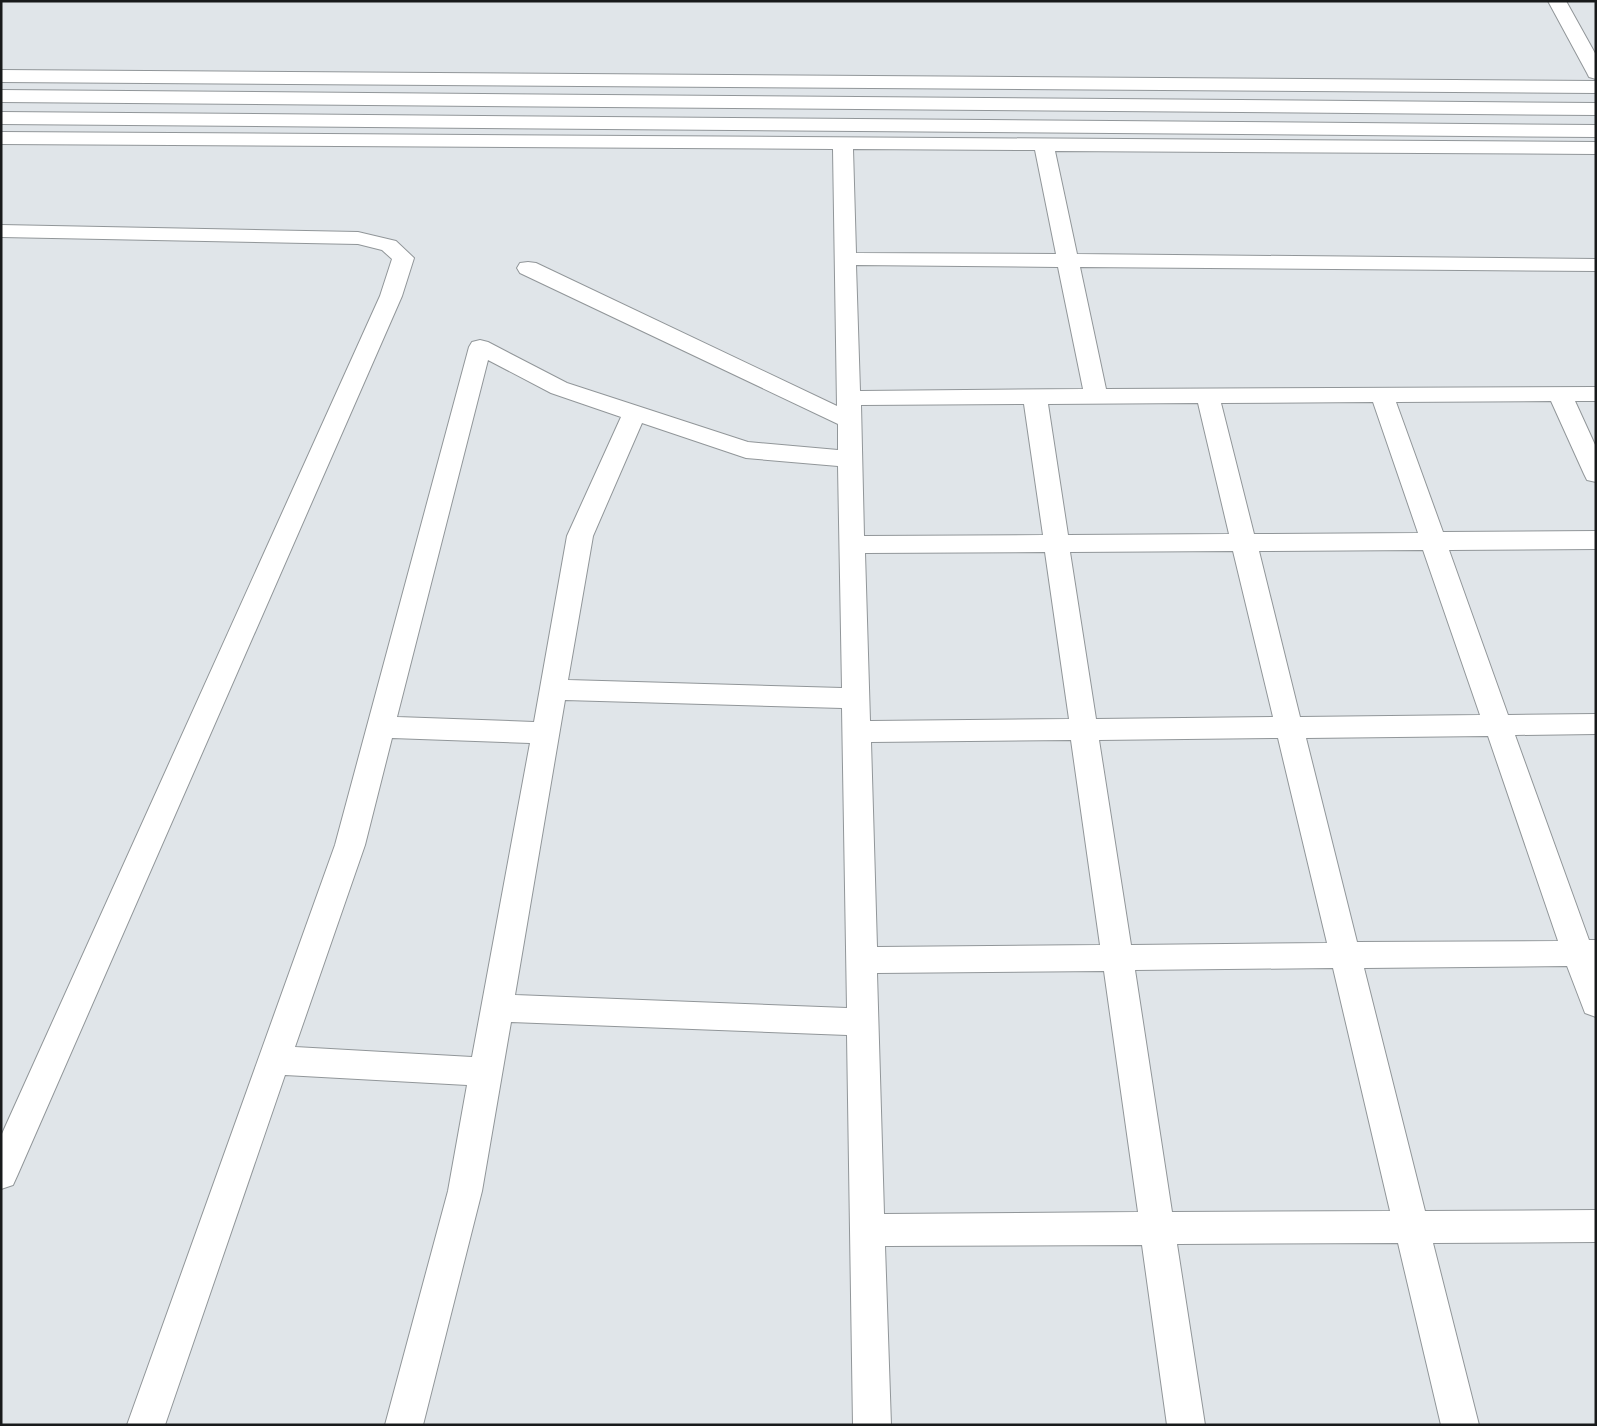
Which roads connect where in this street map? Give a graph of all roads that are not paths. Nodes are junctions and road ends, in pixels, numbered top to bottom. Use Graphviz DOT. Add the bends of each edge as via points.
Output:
graph roads {
  1 [pos="1556,1"];
  2 [pos="1596,73"];
  3 [pos="1,76"];
  4 [pos="1596,87"];
  5 [pos="1,96"];
  6 [pos="1596,109"];
  7 [pos="1,118"];
  8 [pos="1596,131"];
  9 [pos="1,138"];
  10 [pos="843,143"];
  11 [pos="1044,145"];
  12 [pos="1596,148"];
  13 [pos="1,231"];
  14 [pos="846,259"];
  15 [pos="1068,261"];
  16 [pos="1596,265"];
  17 [pos="528,268"];
  18 [pos="1596,394"];
  19 [pos="1560,395"];
  20 [pos="1208,396"];
  21 [pos="1382,396"];
  22 [pos="1035,397"];
  23 [pos="1096,397"];
  24 [pos="850,410"];
  25 [pos="634,414"];
  26 [pos="851,459"];
  27 [pos="1596,474"];
  28 [pos="1596,540"];
  29 [pos="1433,541"];
  30 [pos="1244,542"];
  31 [pos="1056,544"];
  32 [pos="853,545"];
  33 [pos="553,690"];
  34 [pos="856,698"];
  35 [pos="1596,724"];
  36 [pos="1498,726"];
  37 [pos="380,727"];
  38 [pos="1289,728"];
  39 [pos="1083,730"];
  40 [pos="857,732"];
  41 [pos="545,733"];
  42 [pos="1587,953"];
  43 [pos="1345,956"];
  44 [pos="1117,957"];
  45 [pos="862,960"];
  46 [pos="1596,1004"];
  47 [pos="497,1008"];
  48 [pos="864,1022"];
  49 [pos="274,1060"];
  50 [pos="486,1072"];
  51 [pos="1,1174"];
  52 [pos="1596,1226"];
  53 [pos="1412,1227"];
  54 [pos="1157,1228"];
  55 [pos="868,1230"];
  56 [pos="146,1425"];
  57 [pos="404,1425"];
  58 [pos="872,1425"];
  59 [pos="1186,1425"];
  60 [pos="1460,1425"];
  1 -- 2 [label="main road"];
  3 -- 4 [label="main road"];
  5 -- 6 [label="main road"];
  7 -- 8 [label="main road"];
  9 -- 10 [label="main road"];
  10 -- 11 [label="main road"];
  10 -- 14 [label="main road"];
  11 -- 12 [label="main road"];
  11 -- 15 [label="main road"];
  13 -- 51 [label="main road" via="358,238 389,245 402,258 390,296"];
  14 -- 15 [label="main road"];
  14 -- 24 [label="main road"];
  15 -- 16 [label="main road"];
  15 -- 23 [label="main road"];
  17 -- 24 [label="main road"];
  18 -- 19 [label="main road"];
  19 -- 21 [label="main road"];
  19 -- 27 [label="main road"];
  20 -- 21 [label="main road"];
  20 -- 23 [label="main road"];
  20 -- 30 [label="main road"];
  21 -- 29 [label="main road"];
  22 -- 23 [label="main road"];
  22 -- 24 [label="main road"];
  22 -- 31 [label="main road"];
  24 -- 26 [label="main road"];
  25 -- 26 [label="main road" via="746,450"];
  25 -- 33 [label="main road" via="580,536"];
  25 -- 37 [label="main road" via="558,388 480,347"];
  26 -- 32 [label="main road"];
  28 -- 29 [label="main road"];
  29 -- 30 [label="main road"];
  29 -- 36 [label="main road"];
  30 -- 31 [label="main road"];
  30 -- 38 [label="main road"];
  31 -- 32 [label="main road"];
  31 -- 39 [label="main road"];
  32 -- 34 [label="main road"];
  33 -- 34 [label="main road"];
  33 -- 41 [label="main road"];
  34 -- 40 [label="main road"];
  35 -- 36 [label="main road"];
  36 -- 38 [label="main road"];
  36 -- 42 [label="main road"];
  37 -- 41 [label="main road"];
  37 -- 49 [label="main road" via="350,845"];
  38 -- 39 [label="main road"];
  38 -- 43 [label="main road"];
  39 -- 40 [label="main road"];
  39 -- 44 [label="main road"];
  40 -- 45 [label="main road"];
  41 -- 47 [label="main road"];
  42 -- 43 [label="main road"];
  42 -- 46 [label="main road"];
  43 -- 44 [label="main road"];
  43 -- 53 [label="main road"];
  44 -- 45 [label="main road"];
  44 -- 54 [label="main road"];
  45 -- 48 [label="main road"];
  47 -- 48 [label="main road"];
  47 -- 50 [label="main road"];
  48 -- 55 [label="main road"];
  49 -- 50 [label="main road"];
  49 -- 56 [label="main road"];
  50 -- 57 [label="main road" via="465,1191"];
  52 -- 53 [label="main road"];
  53 -- 54 [label="main road"];
  53 -- 60 [label="main road"];
  54 -- 55 [label="main road"];
  54 -- 59 [label="main road"];
  55 -- 58 [label="main road"];
}
